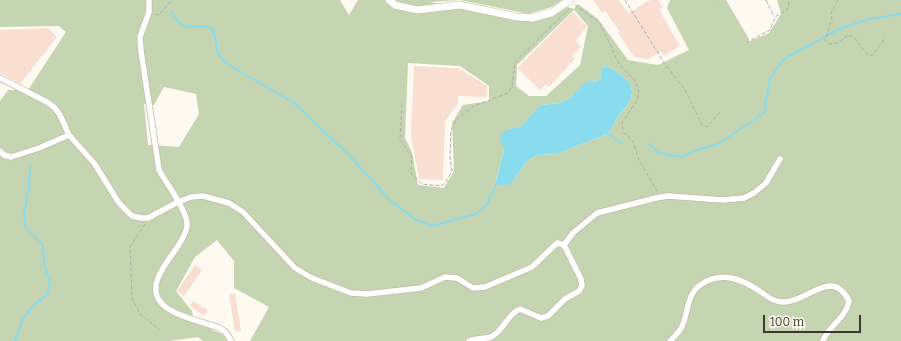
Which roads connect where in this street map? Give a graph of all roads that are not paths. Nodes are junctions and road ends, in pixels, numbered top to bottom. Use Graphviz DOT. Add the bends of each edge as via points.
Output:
graph roads {
  1 [pos="149,0"];
  2 [pos="389,0"];
  3 [pos="570,0"];
  4 [pos="0,78"];
  5 [pos="69,135"];
  6 [pos="0,151"];
  7 [pos="780,159"];
  8 [pos="178,202"];
  9 [pos="564,245"];
  10 [pos="231,341"];
  11 [pos="469,341"];
  12 [pos="670,341"];
  13 [pos="823,341"];
  1 -- 8 [label="street" via="149,12 140,37 141,51 159,170"];
  2 -- 3 [label="street" via="417,10 460,5 532,18 551,12"];
  4 -- 5 [label="street" via="55,108"];
  5 -- 6 [label="street" via="11,157"];
  5 -- 8 [label="street" via="94,163 119,203 132,216 148,218"];
  7 -- 9 [label="street" via="766,183 744,198 723,200 668,196 597,213 573,233"];
  8 -- 9 [label="street" via="203,196 230,203 243,212 295,268 312,278 351,293 367,294 421,288 445,277 457,278 473,288 485,287 532,267 557,243"];
  8 -- 10 [label="street" via="187,226 183,238 159,275 156,289 159,300 181,315 224,331"];
  9 -- 11 [label="street" via="581,279 582,286 579,291 565,299 548,316 541,318 520,309 514,311 502,328 490,337"];
  12 -- 13 [label="street" via="679,332 689,299 697,288 707,281 726,277 747,282 776,301 784,302 804,297 826,286 839,288 846,294 848,307"];
}
